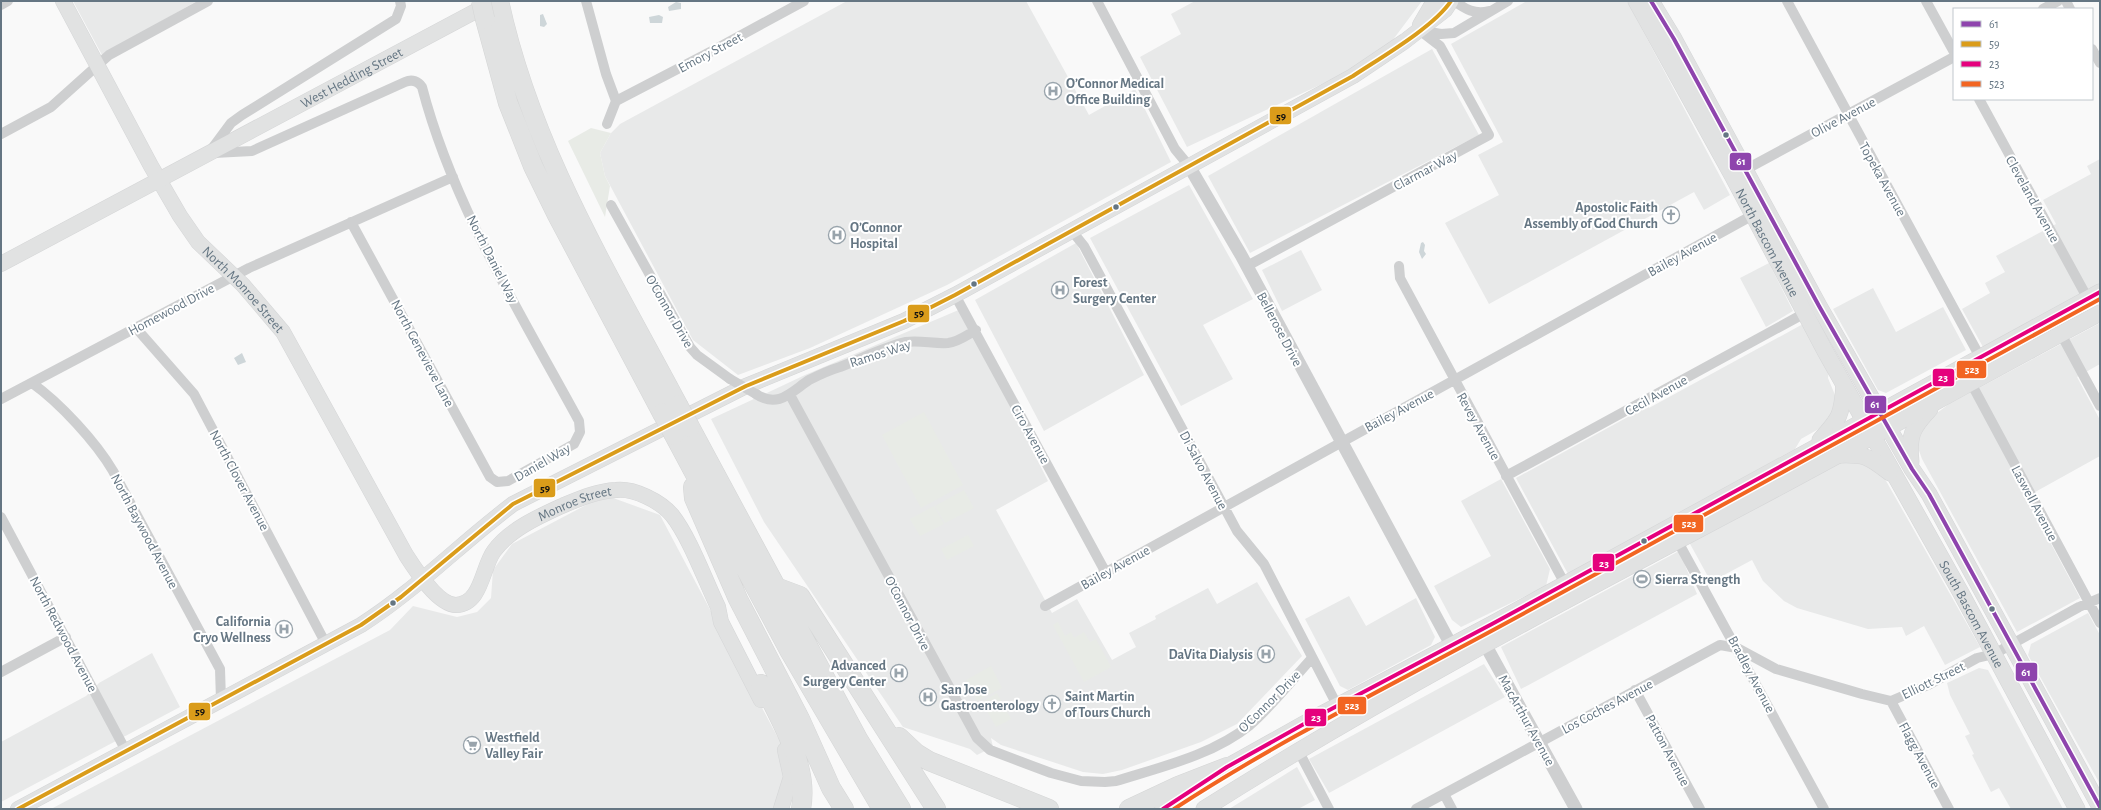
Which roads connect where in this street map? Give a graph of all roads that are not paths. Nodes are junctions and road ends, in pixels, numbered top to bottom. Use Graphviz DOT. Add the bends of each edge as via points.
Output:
graph roads {
  1 [pos="8,1"];
  2 [pos="63,1"];
  3 [pos="208,1"];
  4 [pos="481,1"];
  5 [pos="586,1"];
  6 [pos="804,1"];
  7 [pos="1097,1"];
  8 [pos="1434,1"];
  9 [pos="1451,1"];
  10 [pos="1454,1"];
  11 [pos="1508,1"];
  12 [pos="1636,1"];
  13 [pos="1651,1"];
  14 [pos="1787,1"];
  15 [pos="1926,1"];
  16 [pos="2058,1"];
  17 [pos="401,4"];
  18 [pos="1,5"];
  19 [pos="494,8"];
  20 [pos="2045,8"];
  21 [pos="1491,10"];
  22 [pos="1418,29"];
  23 [pos="1953,50"];
  24 [pos="2093,51"];
  25 [pos="1953,58"];
  26 [pos="2100,63"];
  27 [pos="98,66"];
  28 [pos="417,82"];
  29 [pos="1980,100"];
  30 [pos="616,101"];
  31 [pos="1848,114"];
  32 [pos="607,124"];
  33 [pos="1,134"];
  34 [pos="209,153"];
  35 [pos="1189,166"];
  36 [pos="1739,174"];
  37 [pos="453,177"];
  38 [pos="160,180"];
  39 [pos="611,205"];
  40 [pos="1753,215"];
  41 [pos="351,222"];
  42 [pos="1072,231"];
  43 [pos="1,264"];
  44 [pos="1246,266"];
  45 [pos="1399,266"];
  46 [pos="233,276"];
  47 [pos="955,295"];
  48 [pos="2096,298"];
  49 [pos="1805,313"];
  50 [pos="2100,313"];
  51 [pos="136,328"];
  52 [pos="976,330"];
  53 [pos="2061,334"];
  54 [pos="1980,357"];
  55 [pos="1454,380"];
  56 [pos="32,383"];
  57 [pos="1971,383"];
  58 [pos="1844,385"];
  59 [pos="790,395"];
  60 [pos="1,399"];
  61 [pos="1938,400"];
  62 [pos="2100,406"];
  63 [pos="1879,412"];
  64 [pos="1864,420"];
  65 [pos="1888,427"];
  66 [pos="682,431"];
  67 [pos="580,432"];
  68 [pos="1873,435"];
  69 [pos="1341,442"];
  70 [pos="1813,448"];
  71 [pos="1836,455"];
  72 [pos="1912,469"];
  73 [pos="693,472"];
  74 [pos="1506,476"];
  75 [pos="1897,479"];
  76 [pos="497,482"];
  77 [pos="1224,507"];
  78 [pos="1,517"];
  79 [pos="1668,527"];
  80 [pos="5,533"];
  81 [pos="1678,540"];
  82 [pos="1620,571"];
  83 [pos="1106,573"];
  84 [pos="422,578"];
  85 [pos="1565,584"];
  86 [pos="776,586"];
  87 [pos="2100,598"];
  88 [pos="2089,603"];
  89 [pos="1045,606"];
  90 [pos="718,607"];
  91 [pos="2100,623"];
  92 [pos="1478,631"];
  93 [pos="66,637"];
  94 [pos="326,644"];
  95 [pos="2012,644"];
  96 [pos="1452,645"];
  97 [pos="1486,645"];
  98 [pos="1737,648"];
  99 [pos="1994,654"];
  100 [pos="1312,658"];
  101 [pos="1459,660"];
  102 [pos="1,672"];
  103 [pos="760,684"];
  104 [pos="1636,690"];
  105 [pos="221,700"];
  106 [pos="866,700"];
  107 [pos="1891,701"];
  108 [pos="1338,706"];
  109 [pos="1316,739"];
  110 [pos="1540,742"];
  111 [pos="1298,750"];
  112 [pos="126,751"];
  113 [pos="1227,767"];
  114 [pos="831,788"];
  115 [pos="1444,794"];
  116 [pos="2100,807"];
  117 [pos="18,809"];
  118 [pos="781,809"];
  119 [pos="790,809"];
  120 [pos="801,809"];
  121 [pos="835,809"];
  122 [pos="844,809"];
  123 [pos="882,809"];
  124 [pos="901,809"];
  125 [pos="936,809"];
  126 [pos="1049,809"];
  127 [pos="1129,809"];
  128 [pos="1163,809"];
  129 [pos="1204,809"];
  130 [pos="1329,809"];
  131 [pos="1416,809"];
  132 [pos="1452,809"];
  133 [pos="1576,809"];
  134 [pos="1700,809"];
  135 [pos="1824,809"];
  136 [pos="1949,809"];
  137 [pos="2078,809"];
  1 -- 18 [label="street"];
  2 -- 27 [label="main road, North Monroe Street"];
  3 -- 27 [label="street" via="109,55"];
  4 -- 19 [label="highway, bridge"];
  5 -- 30 [label="street"];
  6 -- 30 [label="street, Emory Street"];
  7 -- 35 [label="street, Bellerose Drive" via="1176,149"];
  8 -- 22 [label="main road"];
  9 -- 22 [label="main road" via="1445,10"];
  10 -- 21 [label="street" via="1465,9 1481,14"];
  11 -- 21 [label="street"];
  12 -- 36 [label="main road, North Bascom Avenue"];
  13 -- 36 [label="main road, North Bascom Avenue" via="1674,39"];
  14 -- 31 [label="street, Topeka Avenue"];
  15 -- 23 [label="street"];
  16 -- 20 [label="street"];
  17 -- 34 [label="street, West Hedding Street" via="396,19 242,115 231,124"];
  19 -- 34 [label="main road, West Hedding Street"];
  19 -- 66 [label="highway, bridge" via="508,103 527,152 557,214"];
  21 -- 22 [label="street" via="1454,33 1441,34"];
  22 -- 35 [label="main road" via="1379,60 1353,76"];
  22 -- 44 [label="street, Clarmar Way" via="1440,46 1489,135"];
  24 -- 26 [label="street"];
  25 -- 31 [label="street, Olive Avenue"];
  27 -- 33 [label="street" via="51,107"];
  27 -- 38 [label="main road, North Monroe Street"];
  28 -- 34 [label="street, West Hedding Street" via="405,82 252,151"];
  28 -- 37 [label="street, North Daniel Way" via="422,87"];
  29 -- 48 [label="street, Cleveland Avenue"];
  30 -- 32 [label="street"];
  31 -- 36 [label="street, Olive Avenue"];
  31 -- 54 [label="street, Topeka Avenue"];
  34 -- 38 [label="main road, West Hedding Street"];
  35 -- 42 [label="main road"];
  35 -- 44 [label="street, Bellerose Drive"];
  36 -- 40 [label="main road, North Bascom Avenue"];
  36 -- 63 [label="main road, North Bascom Avenue" via="1819,306"];
  37 -- 41 [label="street, Homewood Drive"];
  37 -- 67 [label="street, North Daniel Way" via="486,249 579,421"];
  38 -- 43 [label="main road, West Hedding Street"];
  38 -- 46 [label="main road, North Monroe Street" via="198,242"];
  39 -- 59 [label="street, O’Connor Drive, bridge" via="687,343 697,355 763,399 770,400"];
  40 -- 49 [label="main road, North Bascom Avenue"];
  40 -- 55 [label="street, Bailey Avenue"];
  41 -- 46 [label="street, Homewood Drive"];
  41 -- 76 [label="street, North Genevieve Lane" via="488,474"];
  42 -- 47 [label="main road"];
  42 -- 77 [label="street, Di Salvo Avenue" via="1084,246"];
  44 -- 69 [label="street, Bellerose Drive"];
  45 -- 55 [label="street, Revey Avenue" via="1400,278"];
  46 -- 51 [label="street, Homewood Drive"];
  46 -- 84 [label="main road, North Monroe Street" via="283,332 395,535"];
  47 -- 52 [label="street, Ciro Avenue"];
  47 -- 84 [label="main road" via="904,321 746,386 535,492 513,504"];
  48 -- 53 [label="main road" via="2070,319"];
  48 -- 54 [label="main road"];
  49 -- 58 [label="main road, North Bascom Avenue"];
  49 -- 74 [label="street, Cecil Avenue"];
  50 -- 53 [label="main road"];
  51 -- 56 [label="street, Homewood Drive"];
  51 -- 94 [label="street, North Clover Avenue" via="194,394"];
  52 -- 59 [label="street, Ramos Way" via="948,343 918,340 904,343 830,370 810,380"];
  52 -- 83 [label="street, Ciro Avenue"];
  53 -- 57 [label="main road"];
  53 -- 62 [label="street"];
  54 -- 63 [label="main road"];
  55 -- 69 [label="street, Bailey Avenue"];
  55 -- 74 [label="street, Revey Avenue"];
  56 -- 60 [label="street, Homewood Drive"];
  56 -- 105 [label="street, North Baywood Avenue" via="102,453 220,669"];
  57 -- 61 [label="main road"];
  57 -- 88 [label="street, Laswell Avenue"];
  58 -- 64 [label="main road, North Bascom Avenue"];
  58 -- 70 [label="main road" via="1841,413"];
  59 -- 100 [label="street, O’Connor Drive" via="977,738 990,750 1051,773 1081,781 1116,781 1208,750 1229,739 1250,724"];
  61 -- 65 [label="main road"];
  61 -- 72 [label="main road" via="1911,435 1909,445"];
  63 -- 64 [label="main road"];
  63 -- 65 [label="main road, North Bascom Avenue"];
  64 -- 68 [label="main road, South Bascom Avenue"];
  64 -- 70 [label="main road"];
  65 -- 68 [label="main road"];
  65 -- 72 [label="main road, South Bascom Avenue"];
  66 -- 73 [label="highway"];
  66 -- 86 [label="highway"];
  67 -- 76 [label="street, Daniel Way" via="574,444 508,482"];
  68 -- 71 [label="main road"];
  68 -- 75 [label="main road, South Bascom Avenue"];
  69 -- 77 [label="street, Bailey Avenue"];
  69 -- 96 [label="street, Bellerose Drive"];
  70 -- 79 [label="main road"];
  71 -- 75 [label="main road" via="1864,455"];
  71 -- 81 [label="main road"];
  72 -- 95 [label="main road, South Bascom Avenue" via="1929,494"];
  73 -- 114 [label="highway" via="694,498 718,556 757,639 800,719"];
  73 -- 123 [label="highway" via="790,652"];
  74 -- 85 [label="street, Revey Avenue"];
  75 -- 99 [label="main road, South Bascom Avenue"];
  77 -- 83 [label="street, Bailey Avenue"];
  77 -- 100 [label="street, Di Salvo Avenue" via="1237,531 1264,564"];
  78 -- 80 [label="street, North Redwood Avenue"];
  79 -- 82 [label="main road" via="1667,535 1662,540 1632,556"];
  79 -- 85 [label="main road"];
  80 -- 93 [label="street, North Redwood Avenue"];
  81 -- 82 [label="main road"];
  81 -- 98 [label="street, Bradley Avenue"];
  82 -- 97 [label="main road"];
  83 -- 89 [label="street, Bailey Avenue"];
  84 -- 90 [label="main road, Monroe Street" via="448,604 466,602 475,593 494,551 514,533 539,517 587,495 617,489 643,496 670,514 682,531"];
  84 -- 94 [label="main road" via="380,613"];
  85 -- 92 [label="main road"];
  86 -- 106 [label="highway" via="800,596"];
  86 -- 124 [label="highway" via="858,739"];
  87 -- 88 [label="street, Elliott Street"];
  88 -- 91 [label="street, Laswell Avenue"];
  88 -- 95 [label="street, Elliott Street"];
  90 -- 103 [label="main road, Monroe Street" via="727,619"];
  90 -- 118 [label="main road, Monroe Street" via="721,622 788,759 791,777"];
  92 -- 96 [label="main road"];
  92 -- 97 [label="street, MacArthur Avenue"];
  93 -- 102 [label="street"];
  93 -- 112 [label="street, North Redwood Avenue"];
  94 -- 105 [label="main road"];
  95 -- 99 [label="street, Elliott Street"];
  95 -- 116 [label="main road, South Bascom Avenue"];
  96 -- 101 [label="street, Bellerose Drive"];
  96 -- 108 [label="main road"];
  97 -- 101 [label="main road"];
  97 -- 110 [label="street, MacArthur Avenue"];
  98 -- 104 [label="street, Los Coches Avenue" via="1720,645"];
  98 -- 107 [label="street, Elliott Street" via="1776,669"];
  98 -- 135 [label="street, Bradley Avenue"];
  99 -- 107 [label="street, Elliott Street" via="1977,658 1928,685"];
  99 -- 137 [label="main road, South Bascom Avenue"];
  100 -- 108 [label="street, Di Salvo Avenue"];
  101 -- 109 [label="main road"];
  103 -- 119 [label="main road, Monroe Street" via="795,769 796,787"];
  103 -- 120 [label="highway" via="767,692 796,754 803,789"];
  104 -- 110 [label="street, Los Coches Avenue"];
  104 -- 134 [label="street, Patton Avenue"];
  105 -- 112 [label="main road"];
  106 -- 125 [label="highway"];
  106 -- 126 [label="highway" via="916,753"];
  107 -- 136 [label="street, Flagg Avenue"];
  108 -- 109 [label="main road"];
  108 -- 113 [label="main road"];
  109 -- 111 [label="main road"];
  110 -- 115 [label="street, Los Coches Avenue"];
  110 -- 133 [label="street, MacArthur Avenue"];
  111 -- 129 [label="main road"];
  111 -- 130 [label="street"];
  112 -- 117 [label="main road"];
  113 -- 127 [label="highway"];
  113 -- 128 [label="main road"];
  114 -- 121 [label="highway"];
  114 -- 122 [label="highway"];
  115 -- 131 [label="street, Los Coches Avenue"];
  115 -- 132 [label="street"];
}
